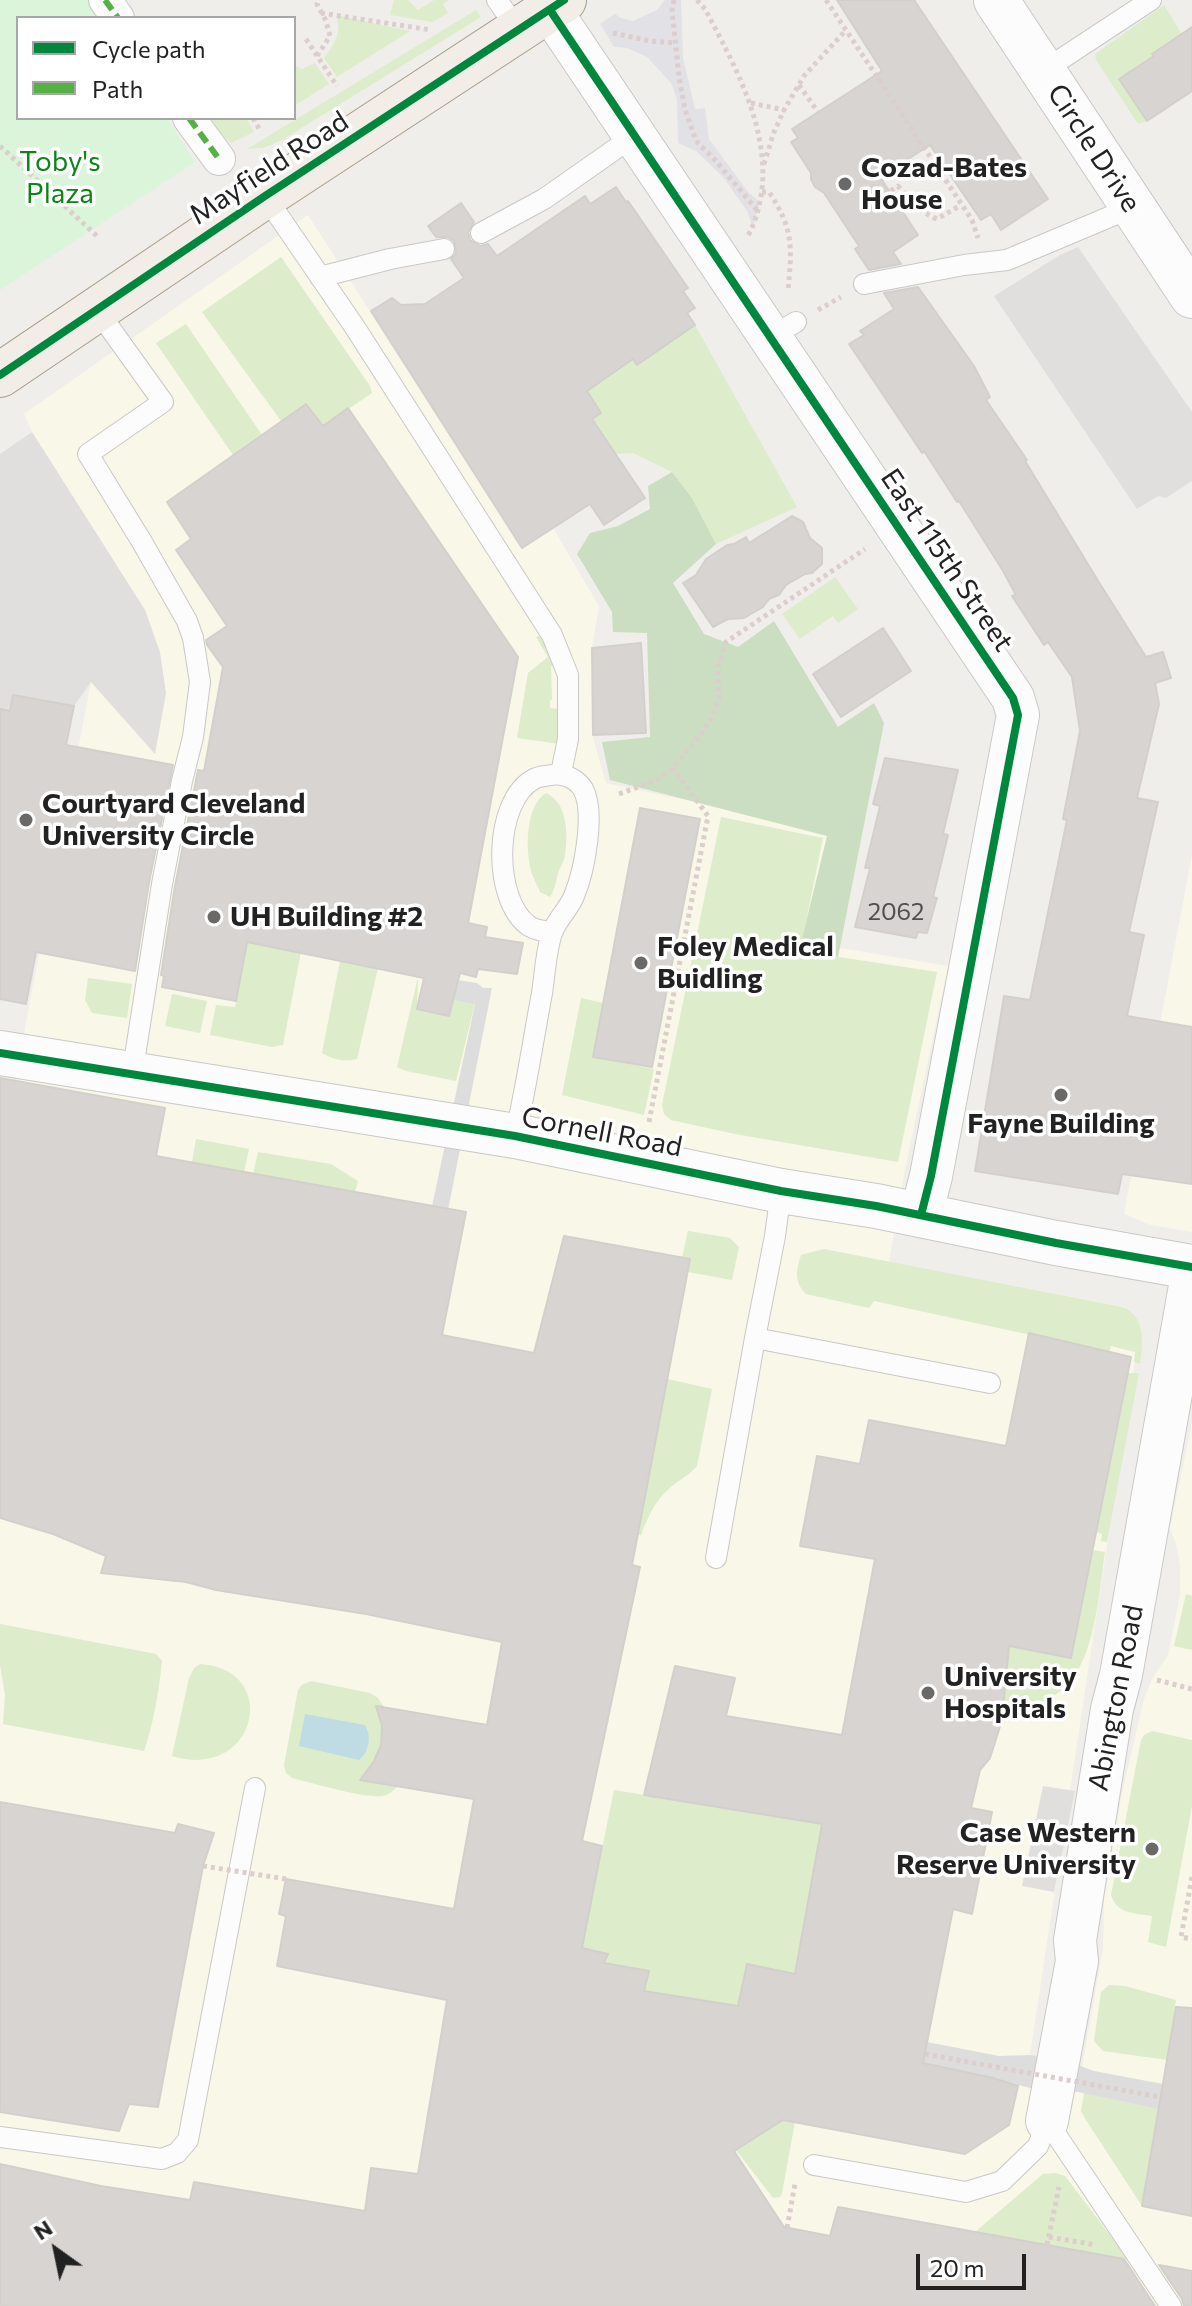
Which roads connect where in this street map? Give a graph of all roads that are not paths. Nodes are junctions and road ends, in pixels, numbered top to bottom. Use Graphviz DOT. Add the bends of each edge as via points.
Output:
graph roads {
  1 [pos="996,0"];
  2 [pos="1151,0"];
  3 [pos="532,10"];
  4 [pos="1043,71"];
  5 [pos="190,120"];
  6 [pos="634,136"];
  7 [pos="219,159"];
  8 [pos="265,196"];
  9 [pos="1133,207"];
  10 [pos="481,233"];
  11 [pos="444,249"];
  12 [pos="320,277"];
  13 [pos="864,284"];
  14 [pos="1192,296"];
  15 [pos="97,310"];
  16 [pos="0,375"];
  17 [pos="561,773"];
  18 [pos="553,931"];
  19 [pos="0,1053"];
  20 [pos="132,1075"];
  21 [pos="515,1136"];
  22 [pos="781,1191"];
  23 [pos="921,1215"];
  24 [pos="1192,1267"];
  25 [pos="1192,1275"];
  26 [pos="755,1338"];
  27 [pos="990,1383"];
  28 [pos="716,1558"];
  29 [pos="255,1788"];
  30 [pos="1047,2121"];
  31 [pos="0,2137"];
  32 [pos="814,2165"];
  33 [pos="1171,2306"];
  1 -- 4 [label="street, Circle Drive"];
  2 -- 4 [label="lane"];
  3 -- 6 [label="street, East 115th Street"];
  3 -- 8 [label="main road, Mayfield Road"];
  4 -- 9 [label="street, Circle Drive"];
  5 -- 7 [label="street"];
  6 -- 10 [label="lane" via="544,199"];
  6 -- 23 [label="street, East 115th Street" via="783,330 1013,698 1018,715"];
  8 -- 12 [label="lane"];
  8 -- 15 [label="main road, Mayfield Road"];
  9 -- 13 [label="lane" via="1007,260"];
  9 -- 14 [label="street, Circle Drive"];
  11 -- 12 [label="lane"];
  12 -- 17 [label="lane" via="552,635 568,675 568,739"];
  15 -- 16 [label="main road, Mayfield Road"];
  15 -- 20 [label="lane" via="163,402 88,454 187,621 200,682"];
  17 -- 18 [label="lane" via="584,791 587,837 574,898"];
  17 -- 18 [label="lane" via="535,778 522,789 511,805 503,838 503,869 515,909 530,926"];
  18 -- 21 [label="lane"];
  19 -- 20 [label="street, Cornell Road"];
  20 -- 21 [label="street, Cornell Road"];
  21 -- 22 [label="street, Cornell Road"];
  22 -- 23 [label="street, Cornell Road"];
  22 -- 26 [label="lane"];
  23 -- 24 [label="street, Cornell Road"];
  25 -- 30 [label="street, Abington Road" via="1112,1709 1075,1940 1077,1961"];
  26 -- 27 [label="lane"];
  26 -- 28 [label="lane"];
  29 -- 31 [label="lane" via="188,2140 177,2153 162,2159"];
  30 -- 32 [label="lane" via="1038,2146 1002,2181 966,2192"];
  30 -- 33 [label="lane"];
}
